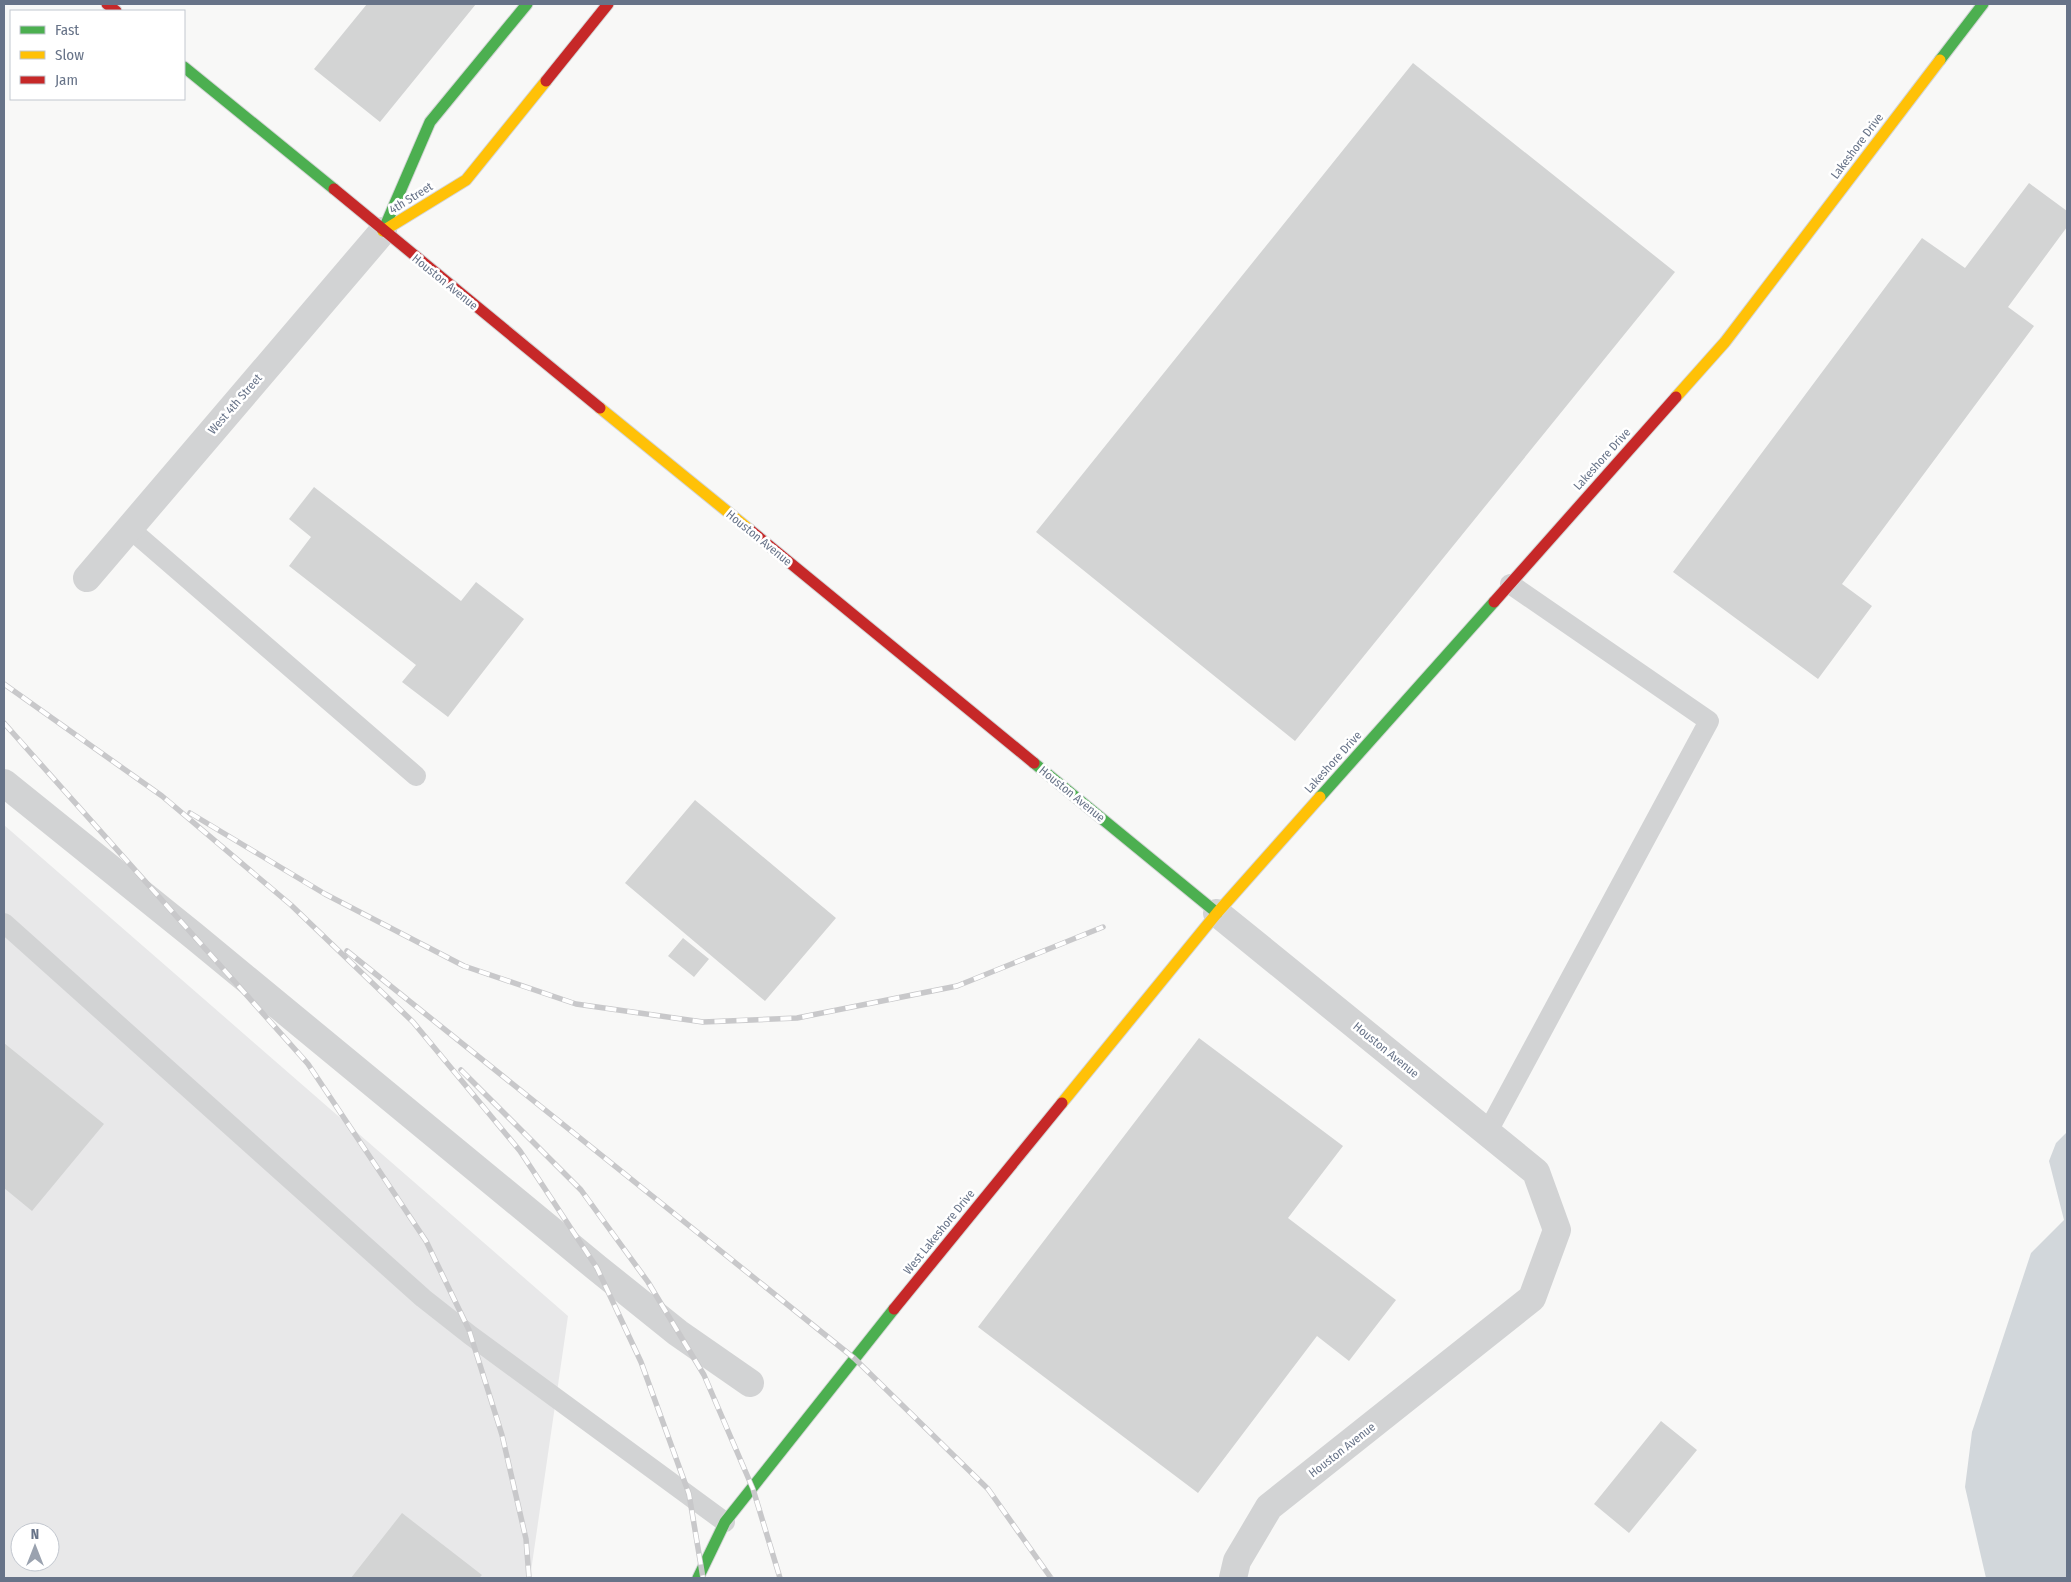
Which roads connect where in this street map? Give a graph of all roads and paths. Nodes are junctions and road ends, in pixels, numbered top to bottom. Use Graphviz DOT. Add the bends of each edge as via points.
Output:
graph roads {
  1 [pos="527,4"];
  2 [pos="608,4"];
  3 [pos="1983,4"];
  4 [pos="185,68"];
  5 [pos="383,231"];
  6 [pos="129,528"];
  7 [pos="87,578"];
  8 [pos="1510,584"];
  9 [pos="416,776"];
  10 [pos="4,783"];
  11 [pos="1217,913"];
  12 [pos="4,923"];
  13 [pos="1488,1133"];
  14 [pos="750,1384"];
  15 [pos="725,1522"];
  16 [pos="698,1578"];
  17 [pos="1234,1578"];
  1 -- 5 [label="street, 4th Street" via="430,122"];
  2 -- 5 [label="street, 4th Street" via="466,180"];
  3 -- 8 [label="street, Lakeshore Drive" via="1725,342"];
  4 -- 5 [label="street, Houston Avenue"];
  5 -- 6 [label="street, West 4th Street"];
  5 -- 11 [label="street, Houston Avenue"];
  6 -- 7 [label="street, West 4th Street"];
  6 -- 9 [label="lane"];
  8 -- 11 [label="street, Lakeshore Drive"];
  8 -- 13 [label="lane" via="1709,721"];
  10 -- 14 [label="street" via="612,1280 678,1333"];
  11 -- 13 [label="street, Houston Avenue"];
  11 -- 15 [label="street, West Lakeshore Drive" via="854,1358"];
  12 -- 15 [label="lane" via="423,1298"];
  13 -- 17 [label="street, Houston Avenue" via="1536,1172 1557,1230 1532,1298 1269,1507 1237,1561"];
  15 -- 16 [label="street, West Lakeshore Drive"];
}
